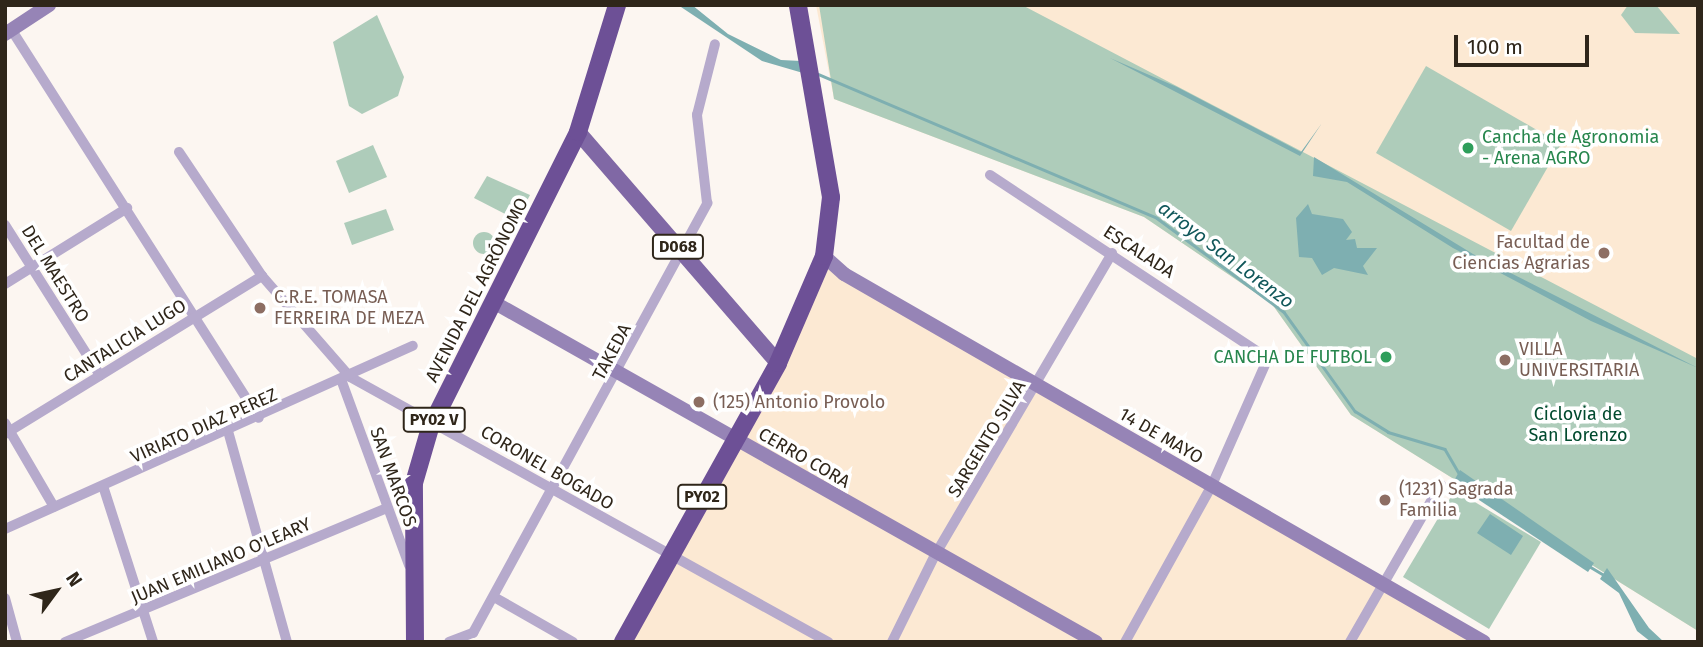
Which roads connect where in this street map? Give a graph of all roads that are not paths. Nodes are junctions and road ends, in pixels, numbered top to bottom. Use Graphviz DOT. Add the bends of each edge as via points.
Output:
graph roads {
  1 [pos="49,5"];
  2 [pos="798,5"];
  3 [pos="617,6"];
  4 [pos="8,32"];
  5 [pos="715,44"];
  6 [pos="578,132"];
  7 [pos="180,152"];
  8 [pos="990,175"];
  9 [pos="127,208"];
  10 [pos="5,225"];
  11 [pos="684,247"];
  12 [pos="1112,253"];
  13 [pos="824,256"];
  14 [pos="31,268"];
  15 [pos="262,276"];
  16 [pos="5,284"];
  17 [pos="495,303"];
  18 [pos="196,316"];
  19 [pos="413,346"];
  20 [pos="780,358"];
  21 [pos="620,373"];
  22 [pos="100,375"];
  23 [pos="346,380"];
  24 [pos="1037,386"];
  25 [pos="259,418"];
  26 [pos="434,421"];
  27 [pos="7,429"];
  28 [pos="228,431"];
  29 [pos="735,440"];
  30 [pos="1441,484"];
  31 [pos="1211,487"];
  32 [pos="104,489"];
  33 [pos="552,490"];
  34 [pos="54,507"];
  35 [pos="387,508"];
  36 [pos="5,529"];
  37 [pos="669,555"];
  38 [pos="935,555"];
  39 [pos="265,558"];
  40 [pos="416,583"];
  41 [pos="1384,584"];
  42 [pos="494,597"];
  43 [pos="5,598"];
  44 [pos="144,612"];
  45 [pos="475,638"];
  46 [pos="17,642"];
  47 [pos="65,642"];
  48 [pos="153,642"];
  49 [pos="287,642"];
  50 [pos="415,642"];
  51 [pos="449,642"];
  52 [pos="573,642"];
  53 [pos="623,642"];
  54 [pos="828,642"];
  55 [pos="892,642"];
  56 [pos="1096,642"];
  57 [pos="1125,642"];
  58 [pos="1350,642"];
  59 [pos="1484,642"];
  1 -- 4 [label="street"];
  2 -- 13 [label="highway, PY02" via="831,197"];
  3 -- 6 [label="highway, AVENIDA DEL AGRÓNOMO / PY02 V"];
  4 -- 9 [label="street"];
  5 -- 11 [label="street, TAKEDA" via="697,115 710,196"];
  6 -- 11 [label="main road, D068"];
  6 -- 17 [label="highway, AVENIDA DEL AGRÓNOMO / PY02 V"];
  7 -- 15 [label="street, CORONEL BOGADO"];
  8 -- 12 [label="street, ESCALADA"];
  9 -- 14 [label="street"];
  9 -- 18 [label="street"];
  10 -- 14 [label="street, DEL MAESTRO"];
  11 -- 20 [label="main road, D068"];
  11 -- 21 [label="street, TAKEDA"];
  12 -- 24 [label="street, SARGENTO SILVA"];
  12 -- 31 [label="street, ESCALADA" via="1268,358"];
  13 -- 20 [label="highway, PY02"];
  13 -- 24 [label="street, 14 DE MAYO" via="844,274"];
  14 -- 16 [label="street"];
  14 -- 22 [label="street, DEL MAESTRO"];
  15 -- 18 [label="street, CANTALICIA LUGO"];
  15 -- 23 [label="street, CORONEL BOGADO"];
  17 -- 21 [label="street, CERRO CORA"];
  17 -- 26 [label="highway, AVENIDA DEL AGRÓNOMO / PY02 V"];
  18 -- 22 [label="street, CANTALICIA LUGO"];
  18 -- 25 [label="street"];
  19 -- 23 [label="street, VIRIATO DIAZ PEREZ"];
  20 -- 29 [label="highway, PY02"];
  21 -- 29 [label="street, CERRO CORA"];
  21 -- 33 [label="street, TAKEDA"];
  22 -- 27 [label="street, CANTALICIA LUGO"];
  23 -- 25 [label="street, VIRIATO DIAZ PEREZ"];
  23 -- 26 [label="street, CORONEL BOGADO"];
  23 -- 35 [label="street, SAN MARCOS"];
  24 -- 31 [label="street, 14 DE MAYO"];
  24 -- 38 [label="street, SARGENTO SILVA"];
  25 -- 28 [label="street, VIRIATO DIAZ PEREZ"];
  26 -- 33 [label="street, CORONEL BOGADO"];
  26 -- 40 [label="highway, AVENIDA DEL AGRÓNOMO / PY02 V" via="414,483"];
  27 -- 34 [label="street"];
  28 -- 32 [label="street, VIRIATO DIAZ PEREZ"];
  28 -- 39 [label="street"];
  29 -- 37 [label="highway, PY02"];
  29 -- 38 [label="street, CERRO CORA"];
  30 -- 41 [label="street"];
  31 -- 41 [label="street, 14 DE MAYO"];
  31 -- 57 [label="street"];
  32 -- 34 [label="street, VIRIATO DIAZ PEREZ"];
  32 -- 44 [label="street"];
  33 -- 37 [label="street, CORONEL BOGADO"];
  33 -- 42 [label="street, TAKEDA"];
  34 -- 36 [label="street, VIRIATO DIAZ PEREZ"];
  35 -- 39 [label="street, JUAN EMILIANO O'LEARY"];
  35 -- 40 [label="street, SAN MARCOS"];
  37 -- 53 [label="highway, PY02"];
  37 -- 54 [label="street, CORONEL BOGADO"];
  38 -- 55 [label="street, SARGENTO SILVA"];
  38 -- 56 [label="street, CERRO CORA"];
  39 -- 44 [label="street, JUAN EMILIANO O'LEARY"];
  39 -- 49 [label="street"];
  40 -- 50 [label="highway, AVENIDA DEL AGRÓNOMO / PY02 V"];
  41 -- 58 [label="street"];
  41 -- 59 [label="street, 14 DE MAYO"];
  42 -- 45 [label="street, TAKEDA"];
  42 -- 52 [label="street"];
  43 -- 46 [label="street"];
  44 -- 47 [label="street, JUAN EMILIANO O'LEARY"];
  44 -- 48 [label="street"];
  45 -- 51 [label="street, TAKEDA"];
}
